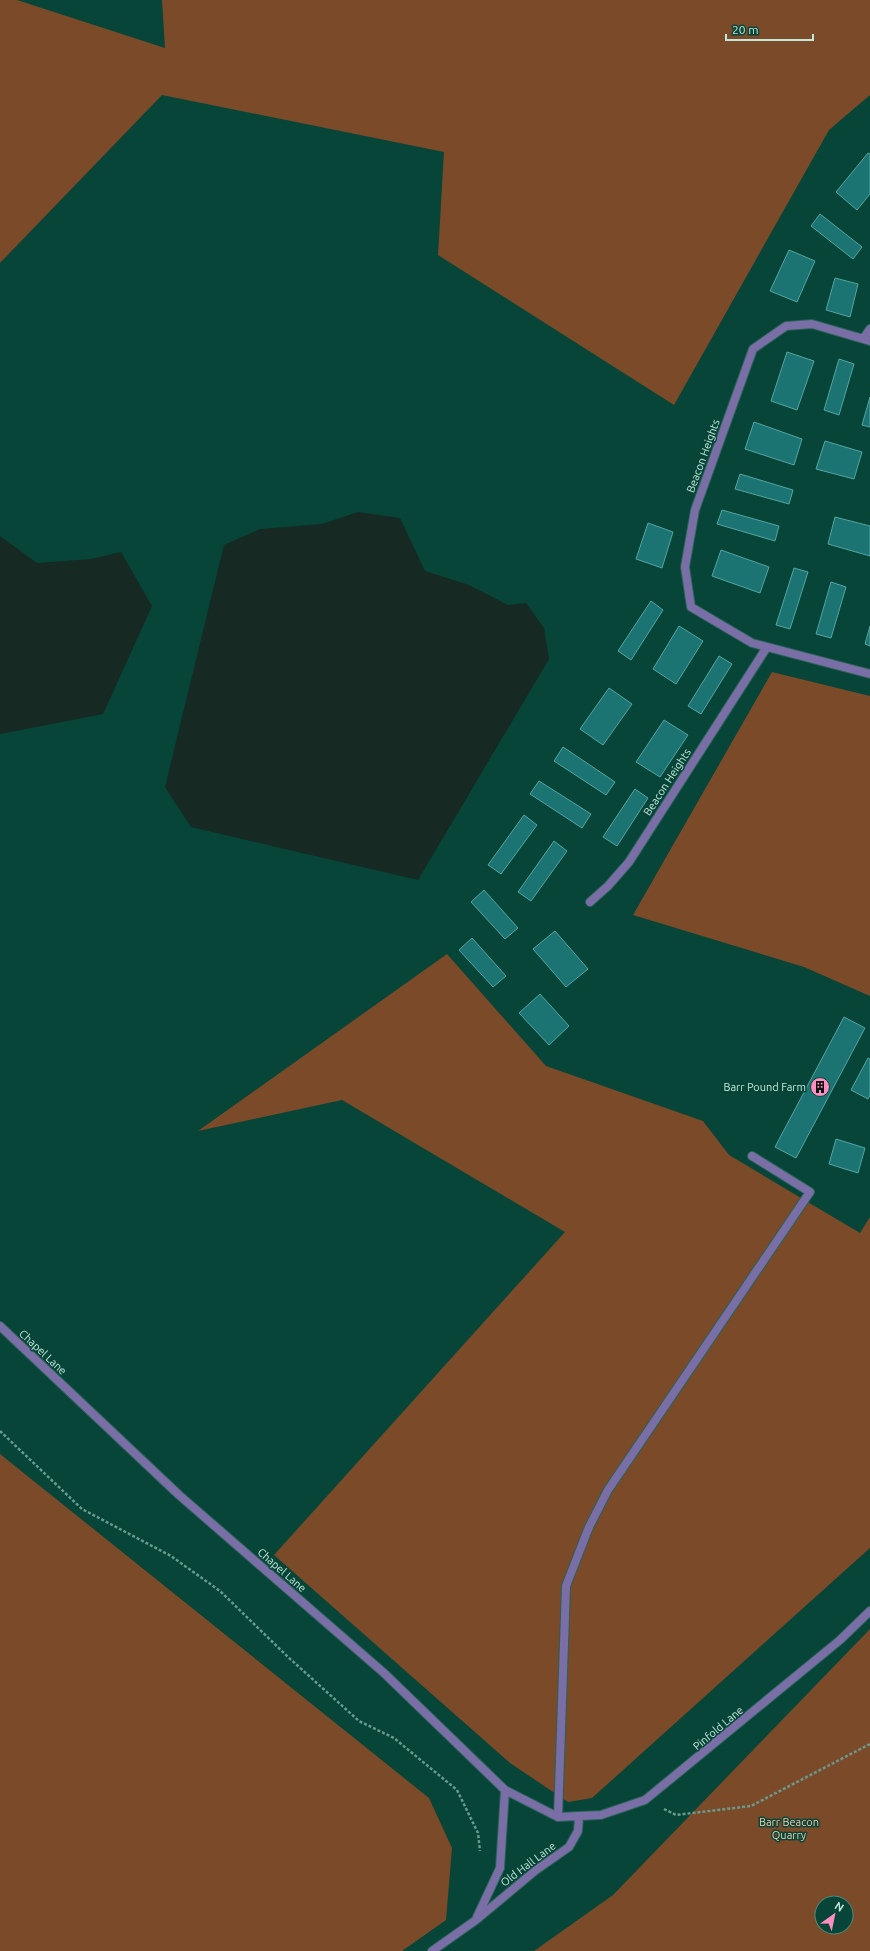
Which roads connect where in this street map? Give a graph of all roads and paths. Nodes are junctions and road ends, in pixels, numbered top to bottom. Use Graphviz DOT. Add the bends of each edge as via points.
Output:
graph roads {
  1 [pos="870,329"];
  2 [pos="866,340"];
  3 [pos="767,647"];
  4 [pos="870,674"];
  5 [pos="590,902"];
  6 [pos="752,1156"];
  7 [pos="0,1326"];
  8 [pos="0,1431"];
  9 [pos="870,1611"];
  10 [pos="870,1744"];
  11 [pos="505,1790"];
  12 [pos="645,1800"];
  13 [pos="558,1817"];
  14 [pos="578,1817"];
  15 [pos="480,1854"];
  16 [pos="476,1920"];
  17 [pos="432,1951"];
  1 -- 2 [label="street, Beacon Heights"];
  2 -- 3 [label="street, Beacon Heights" via="812,324 786,326 753,349 695,510 685,567 691,607 752,643"];
  3 -- 4 [label="street, Beacon Heights"];
  3 -- 5 [label="street, Beacon Heights" via="629,862"];
  6 -- 13 [label="street" via="810,1192 608,1490 589,1527 566,1586"];
  7 -- 11 [label="street, Chapel Lane" via="179,1496 384,1673"];
  8 -- 15 [label="path" via="82,1509 171,1556 220,1591 358,1721 394,1738 457,1790 478,1833"];
  9 -- 12 [label="street, Pinfold Lane" via="840,1640"];
  10 -- 12 [label="path" via="751,1806 676,1815"];
  11 -- 13 [label="street, Chapel Lane"];
  11 -- 16 [label="street, Old Hall Lane" via="500,1868"];
  12 -- 14 [label="street, Pinfold Lane" via="601,1815"];
  13 -- 14 [label="street, Pinfold Lane"];
  14 -- 16 [label="street, Old Hall Lane" via="578,1831 569,1847 536,1870"];
  16 -- 17 [label="street, Old Hall Lane"];
}
